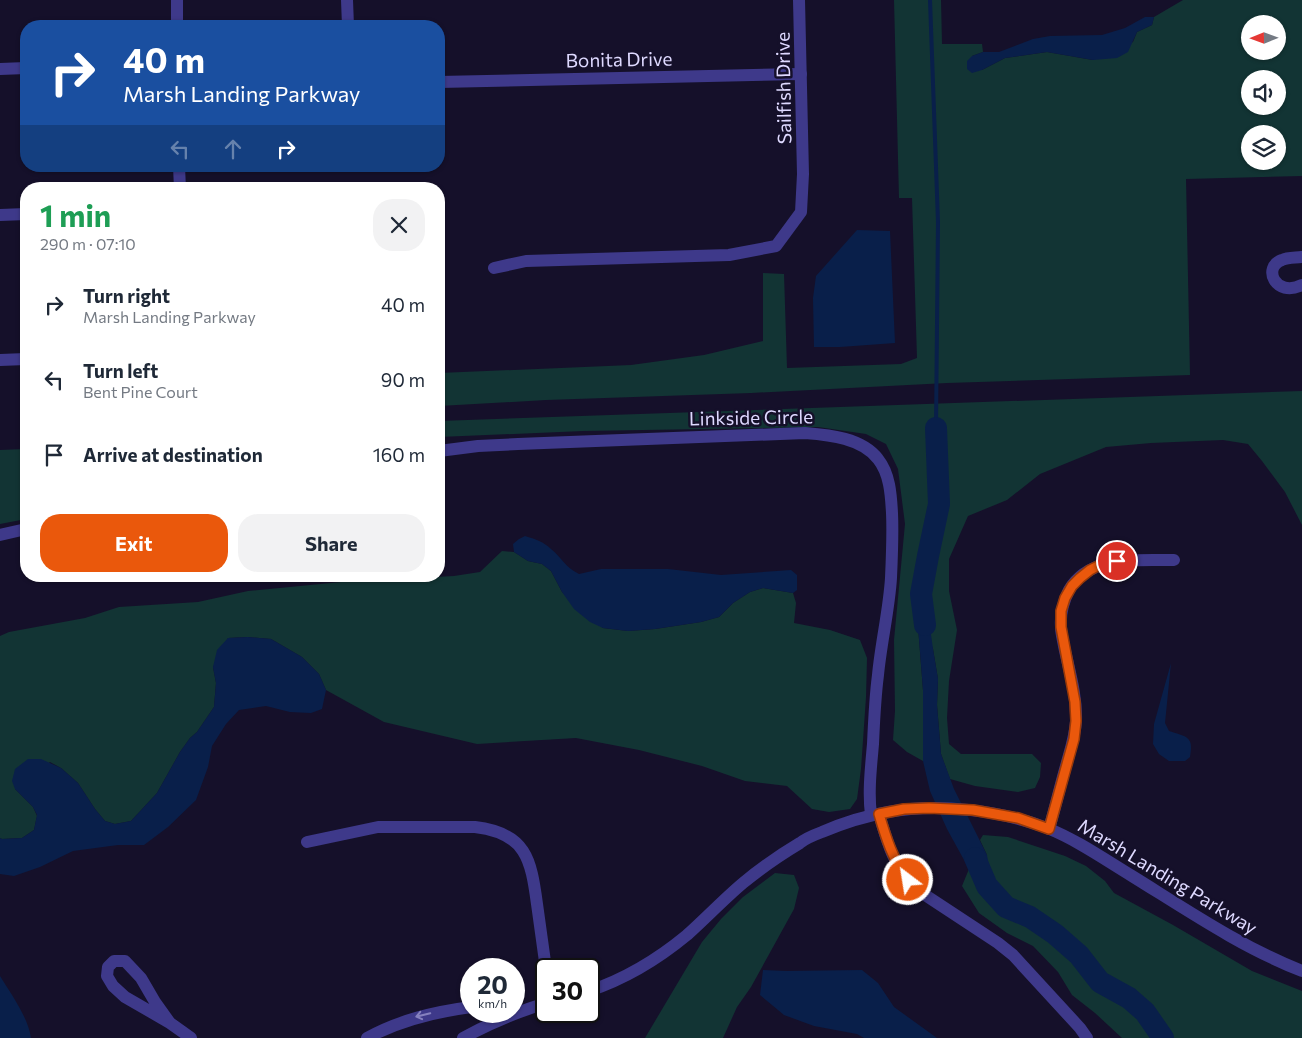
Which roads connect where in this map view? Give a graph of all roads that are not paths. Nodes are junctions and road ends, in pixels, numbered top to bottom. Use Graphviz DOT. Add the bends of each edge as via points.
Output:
graph roads {
  1 [pos="177,0"];
  2 [pos="347,0"];
  3 [pos="799,0"];
  4 [pos="177,20"];
  5 [pos="348,20"];
  6 [pos="20,68"];
  7 [pos="0,69"];
  8 [pos="801,74"];
  9 [pos="445,82"];
  10 [pos="20,214"];
  11 [pos="0,215"];
  12 [pos="1302,258"];
  13 [pos="494,268"];
  14 [pos="1302,285"];
  15 [pos="20,359"];
  16 [pos="0,360"];
  17 [pos="445,450"];
  18 [pos="20,530"];
  19 [pos="0,534"];
  20 [pos="1174,560"];
  21 [pos="875,814"];
  22 [pos="1049,829"];
  23 [pos="307,842"];
  24 [pos="544,958"];
  25 [pos="1302,971"];
  26 [pos="600,987"];
  27 [pos="535,1006"];
  28 [pos="460,1008"];
  29 [pos="170,1023"];
  30 [pos="191,1038"];
  31 [pos="367,1038"];
  32 [pos="463,1038"];
  33 [pos="1087,1038"];
  1 -- 4 [label="street"];
  2 -- 5 [label="street"];
  3 -- 8 [label="street, Sailfish Drive"];
  6 -- 7 [label="street"];
  8 -- 9 [label="street, Bonita Drive"];
  8 -- 13 [label="street, Sailfish Drive" via="801,212 776,246 729,255 526,261"];
  10 -- 11 [label="street"];
  12 -- 14 [label="street" via="1277,262 1272,275 1280,287 1288,289"];
  15 -- 16 [label="street"];
  17 -- 21 [label="street, Linkside Circle" via="518,444 805,433 843,439 870,451 878,458 888,478 892,523 891,578 878,675 869,788"];
  18 -- 19 [label="street"];
  20 -- 22 [label="street" via="1102,564 1080,578 1065,598 1061,627 1076,721"];
  21 -- 22 [label="street, Marsh Landing Parkway" via="904,809 973,810 1018,818"];
  21 -- 26 [label="street, Marsh Landing Parkway" via="803,840 743,883 658,957"];
  21 -- 33 [label="street, Linkside Circle" via="899,868 908,880 1014,955"];
  22 -- 25 [label="street, Marsh Landing Parkway" via="1212,926"];
  23 -- 24 [label="street" via="378,827 475,827 502,833 522,849 528,859"];
  27 -- 32 [label="street"];
  28 -- 31 [label="street, one-way" via="419,1016"];
  29 -- 29 [label="street" via="141,978 125,961 114,960 108,967 107,976 112,986"];
  29 -- 30 [label="street"];
}
